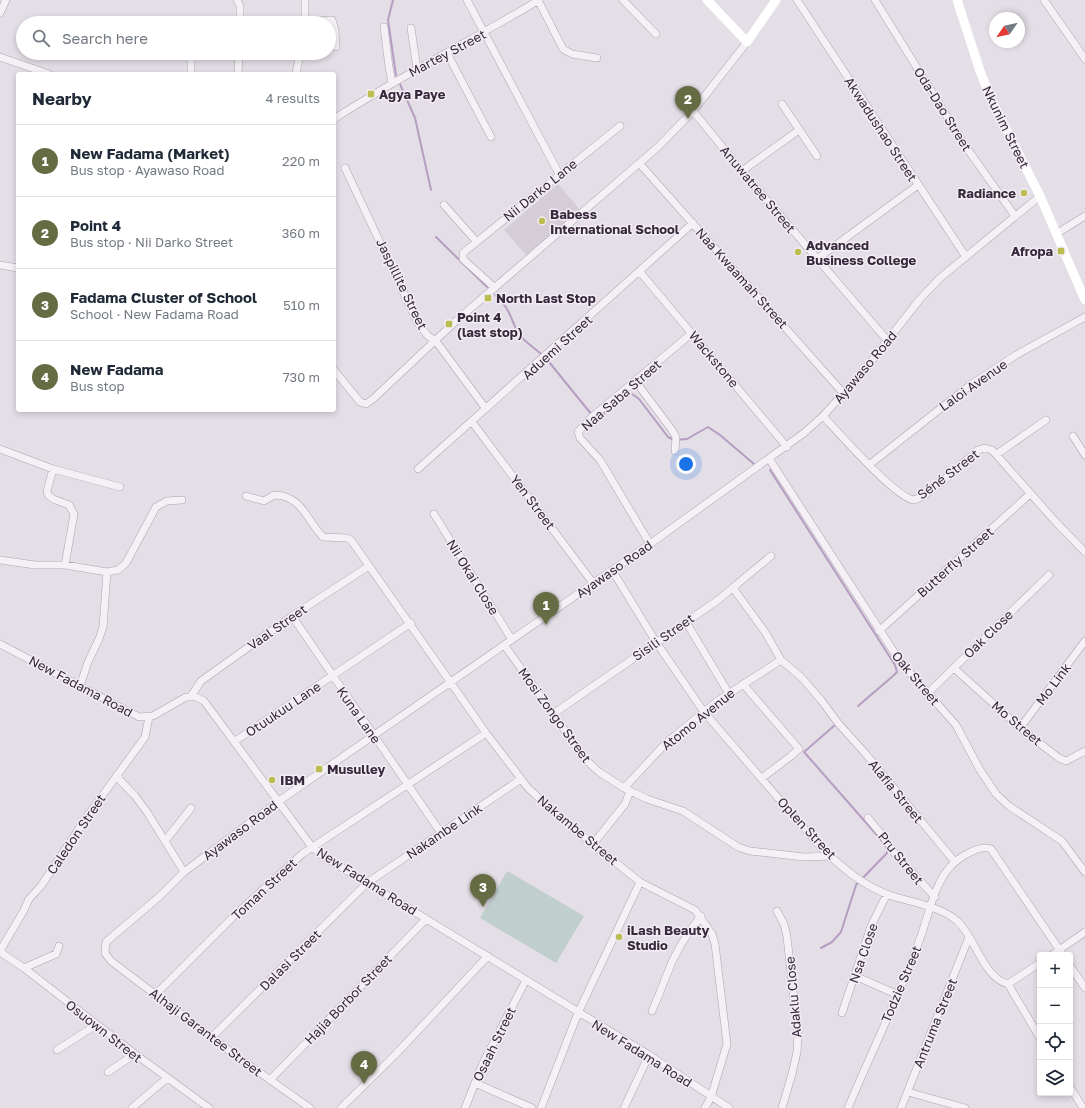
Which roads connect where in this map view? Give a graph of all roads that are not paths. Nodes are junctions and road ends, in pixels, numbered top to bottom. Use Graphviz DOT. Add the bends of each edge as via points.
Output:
graph roads {
  1 [pos="6,0"];
  2 [pos="237,0"];
  3 [pos="304,0"];
  4 [pos="467,0"];
  5 [pos="539,0"];
  6 [pos="623,0"];
  7 [pos="707,0"];
  8 [pos="776,0"];
  9 [pos="797,0"];
  10 [pos="875,0"];
  11 [pos="957,0"];
  12 [pos="1044,0"];
  13 [pos="0,13"];
  14 [pos="240,16"];
  15 [pos="305,16"];
  16 [pos="384,27"];
  17 [pos="411,28"];
  18 [pos="484,33"];
  19 [pos="656,34"];
  20 [pos="747,42"];
  21 [pos="447,53"];
  22 [pos="0,57"];
  23 [pos="597,58"];
  24 [pos="1085,59"];
  25 [pos="191,60"];
  26 [pos="239,60"];
  27 [pos="299,60"];
  28 [pos="417,69"];
  29 [pos="43,72"];
  30 [pos="192,72"];
  31 [pos="238,72"];
  32 [pos="296,72"];
  33 [pos="392,83"];
  34 [pos="782,104"];
  35 [pos="693,111"];
  36 [pos="336,118"];
  37 [pos="620,126"];
  38 [pos="799,130"];
  39 [pos="492,137"];
  40 [pos="817,156"];
  41 [pos="640,164"];
  42 [pos="345,168"];
  43 [pos="742,171"];
  44 [pos="559,174"];
  45 [pos="918,185"];
  46 [pos="1040,196"];
  47 [pos="444,205"];
  48 [pos="1015,216"];
  49 [pos="1085,216"];
  50 [pos="693,223"];
  51 [pos="1056,234"];
  52 [pos="476,241"];
  53 [pos="966,257"];
  54 [pos="817,260"];
  55 [pos="0,265"];
  56 [pos="16,268"];
  57 [pos="640,272"];
  58 [pos="494,289"];
  59 [pos="1085,300"];
  60 [pos="1085,317"];
  61 [pos="692,333"];
  62 [pos="435,340"];
  63 [pos="887,340"];
  64 [pos="336,372"];
  65 [pos="636,382"];
  66 [pos="844,394"];
  67 [pos="486,409"];
  68 [pos="823,416"];
  69 [pos="1046,420"];
  70 [pos="472,422"];
  71 [pos="1073,436"];
  72 [pos="787,446"];
  73 [pos="0,449"];
  74 [pos="675,451"];
  75 [pos="997,454"];
  76 [pos="1085,455"];
  77 [pos="770,460"];
  78 [pos="869,465"];
  79 [pos="53,469"];
  80 [pos="418,469"];
  81 [pos="120,487"];
  82 [pos="1030,494"];
  83 [pos="246,496"];
  84 [pos="182,500"];
  85 [pos="434,514"];
  86 [pos="650,544"];
  87 [pos="1085,552"];
  88 [pos="771,556"];
  89 [pos="0,560"];
  90 [pos="65,565"];
  91 [pos="369,566"];
  92 [pos="612,570"];
  93 [pos="107,572"];
  94 [pos="1049,574"];
  95 [pos="593,583"];
  96 [pos="734,588"];
  97 [pos="292,616"];
  98 [pos="686,622"];
  99 [pos="411,623"];
  100 [pos="879,631"];
  101 [pos="512,640"];
  102 [pos="1085,641"];
  103 [pos="656,642"];
  104 [pos="0,644"];
  105 [pos="505,646"];
  106 [pos="781,660"];
  107 [pos="954,668"];
  108 [pos="333,676"];
  109 [pos="452,682"];
  110 [pos="743,684"];
  111 [pos="80,686"];
  112 [pos="728,692"];
  113 [pos="928,694"];
  114 [pos="191,696"];
  115 [pos="704,712"];
  116 [pos="552,714"];
  117 [pos="149,717"];
  118 [pos="1020,728"];
  119 [pos="486,733"];
  120 [pos="374,736"];
  121 [pos="235,741"];
  122 [pos="1085,751"];
  123 [pos="116,776"];
  124 [pos="762,778"];
  125 [pos="521,779"];
  126 [pos="407,784"];
  127 [pos="627,790"];
  128 [pos="279,801"];
  129 [pos="192,808"];
  130 [pos="868,818"];
  131 [pos="441,833"];
  132 [pos="165,841"];
  133 [pos="594,844"];
  134 [pos="312,847"];
  135 [pos="831,856"];
  136 [pos="955,862"];
  137 [pos="184,872"];
  138 [pos="1085,872"];
  139 [pos="640,882"];
  140 [pos="367,883"];
  141 [pos="887,894"];
  142 [pos="935,897"];
  143 [pos="930,908"];
  144 [pos="777,911"];
  145 [pos="701,916"];
  146 [pos="426,918"];
  147 [pos="1085,932"];
  148 [pos="969,937"];
  149 [pos="59,946"];
  150 [pos="0,952"];
  151 [pos="1060,952"];
  152 [pos="1062,952"];
  153 [pos="105,953"];
  154 [pos="488,956"];
  155 [pos="1037,965"];
  156 [pos="24,968"];
  157 [pos="1073,970"];
  158 [pos="855,976"];
  159 [pos="526,980"];
  160 [pos="1008,984"];
  161 [pos="1085,988"];
  162 [pos="896,994"];
  163 [pos="155,995"];
  164 [pos="652,1011"];
  165 [pos="578,1013"];
  166 [pos="842,1013"];
  167 [pos="96,1025"];
  168 [pos="1037,1033"];
  169 [pos="212,1037"];
  170 [pos="57,1050"];
  171 [pos="135,1054"];
  172 [pos="649,1055"];
  173 [pos="108,1072"];
  174 [pos="167,1078"];
  175 [pos="270,1080"];
  176 [pos="475,1083"];
  177 [pos="908,1092"];
  178 [pos="1073,1092"];
  179 [pos="711,1097"];
  180 [pos="132,1108"];
  181 [pos="209,1108"];
  182 [pos="310,1108"];
  183 [pos="341,1108"];
  184 [pos="465,1108"];
  185 [pos="532,1108"];
  186 [pos="541,1108"];
  187 [pos="624,1108"];
  188 [pos="705,1108"];
  189 [pos="729,1108"];
  190 [pos="782,1108"];
  191 [pos="848,1108"];
  192 [pos="901,1108"];
  193 [pos="965,1108"];
  194 [pos="1083,1108"];
  1 -- 13 [label="street"];
  2 -- 14 [label="street"];
  3 -- 15 [label="street"];
  4 -- 18 [label="street"];
  5 -- 18 [label="street, Martey Street"];
  5 -- 23 [label="street" via="563,49 572,54"];
  6 -- 19 [label="street"];
  7 -- 20 [label="street"];
  8 -- 20 [label="street"];
  9 -- 45 [label="street, Akwadushao Street"];
  10 -- 48 [label="street, Oda-Dao Street" via="966,147"];
  11 -- 46 [label="street, Nkunim Street" via="991,99"];
  12 -- 24 [label="street"];
  16 -- 33 [label="street"];
  17 -- 28 [label="street"];
  18 -- 21 [label="street, Martey Street"];
  18 -- 44 [label="street"];
  20 -- 35 [label="street"];
  21 -- 28 [label="street, Martey Street"];
  21 -- 39 [label="street"];
  22 -- 29 [label="street"];
  25 -- 30 [label="street"];
  26 -- 31 [label="street"];
  27 -- 32 [label="street"];
  28 -- 33 [label="street, Martey Street"];
  33 -- 36 [label="street, Martey Street"];
  34 -- 38 [label="street"];
  35 -- 41 [label="street"];
  35 -- 43 [label="street, Anuwatree Street"];
  37 -- 44 [label="street, Nii Darko Lane"];
  38 -- 40 [label="street"];
  38 -- 43 [label="street"];
  41 -- 50 [label="street, Naa Kwaamah Street"];
  41 -- 58 [label="street"];
  42 -- 62 [label="street, Jaspillite Street" via="422,329"];
  43 -- 54 [label="street, Anuwatree Street"];
  44 -- 52 [label="street, Nii Darko Lane"];
  45 -- 53 [label="street, Akwadushao Street"];
  45 -- 54 [label="street"];
  46 -- 48 [label="street, Ayawaso Road"];
  46 -- 51 [label="street, Nkunim Street"];
  47 -- 52 [label="street"];
  48 -- 53 [label="street, Ayawaso Road"];
  49 -- 51 [label="street"];
  50 -- 57 [label="street, Aduemi Street"];
  50 -- 66 [label="street, Naa Kwaamah Street"];
  51 -- 59 [label="street, Nkunim Street"];
  52 -- 58 [label="street, Nii Darko Lane" via="464,253 463,259"];
  53 -- 63 [label="street, Ayawaso Road" via="932,286"];
  54 -- 63 [label="street, Anuwatree Street"];
  55 -- 56 [label="street"];
  57 -- 61 [label="street, Wackstone"];
  57 -- 67 [label="street, Aduemi Street"];
  58 -- 62 [label="street"];
  60 -- 78 [label="street, Laloi Avenue" via="1016,355 981,378 948,401"];
  61 -- 65 [label="street, Naa Saba Street"];
  61 -- 72 [label="street, Wackstone"];
  62 -- 64 [label="street" via="366,404 360,402"];
  62 -- 67 [label="street, Jaspillite Street"];
  63 -- 66 [label="street, Ayawaso Road"];
  65 -- 74 [label="street" via="672,430 676,440"];
  65 -- 86 [label="street, Naa Saba Street" via="593,416 578,434 600,460"];
  66 -- 68 [label="street, Ayawaso Road"];
  67 -- 70 [label="street, Aduemi Street"];
  68 -- 72 [label="street, Ayawaso Road"];
  68 -- 78 [label="street, Séné Street"];
  69 -- 75 [label="street"];
  70 -- 80 [label="street, Aduemi Street"];
  70 -- 95 [label="street, Yen Street"];
  71 -- 76 [label="street"];
  72 -- 77 [label="street, Ayawaso Road"];
  73 -- 79 [label="street"];
  75 -- 78 [label="street, Séné Street" via="988,448 978,450 920,498 913,500"];
  75 -- 82 [label="street, Séné Street"];
  77 -- 86 [label="street, Ayawaso Road"];
  77 -- 100 [label="street, Oak Street"];
  79 -- 81 [label="street"];
  79 -- 90 [label="street" via="48,495 69,505 74,514"];
  82 -- 87 [label="street, Séné Street"];
  82 -- 100 [label="street, Butterfly Street"];
  83 -- 91 [label="street, Nakambe Street" via="264,501 276,494 295,501 323,537 349,538"];
  84 -- 93 [label="street" via="168,501 156,507 126,563 118,570"];
  85 -- 101 [label="street, Nii Okai Close"];
  86 -- 92 [label="street, Ayawaso Road"];
  88 -- 96 [label="street, Sisili Street"];
  89 -- 90 [label="street" via="35,565"];
  90 -- 93 [label="street"];
  91 -- 97 [label="street, Vaal Street"];
  91 -- 99 [label="street, Nakambe Street"];
  92 -- 95 [label="street, Ayawaso Road"];
  92 -- 103 [label="street, Oplen Street"];
  93 -- 111 [label="street" via="99,640"];
  94 -- 107 [label="street, Oak Close"];
  95 -- 101 [label="street, Ayawaso Road"];
  96 -- 98 [label="street, Sisili Street"];
  96 -- 106 [label="street, Alafia Street" via="766,632"];
  97 -- 108 [label="street, Kuna Lane"];
  97 -- 114 [label="street, Vaal Street" via="201,681"];
  98 -- 103 [label="street, Sisili Street"];
  98 -- 112 [label="street"];
  99 -- 108 [label="street, Otuukuu Lane"];
  99 -- 109 [label="street, Nakambe Street"];
  100 -- 113 [label="street, Oak Street"];
  101 -- 105 [label="street, Ayawaso Road"];
  102 -- 118 [label="street, Mo Link"];
  103 -- 115 [label="street, Oplen Street"];
  103 -- 116 [label="street, Sisili Street"];
  104 -- 111 [label="street, New Fadama Road"];
  105 -- 109 [label="street, Ayawaso Road"];
  105 -- 116 [label="street, Mosi Zongo Street"];
  106 -- 110 [label="street, Atomo Avenue"];
  106 -- 136 [label="street, Alafia Street" via="802,678 821,700"];
  107 -- 113 [label="street, Oak Close"];
  107 -- 118 [label="street, Mo Street"];
  108 -- 120 [label="street, Kuna Lane"];
  108 -- 121 [label="street, Otuukuu Lane"];
  109 -- 119 [label="street, Nakambe Street"];
  109 -- 120 [label="street, Ayawaso Road"];
  110 -- 112 [label="street, Atomo Avenue"];
  110 -- 124 [label="street" via="798,746 797,751"];
  111 -- 117 [label="street, New Fadama Road" via="135,715"];
  112 -- 115 [label="street, Atomo Avenue"];
  113 -- 138 [label="street, Oak Street" via="956,725 996,794 1009,806 1062,841"];
  114 -- 117 [label="street, New Fadama Road" via="181,698"];
  114 -- 121 [label="street, New Fadama Road" via="204,701"];
  115 -- 124 [label="street, Oplen Street"];
  115 -- 127 [label="street, Atomo Avenue" via="666,743"];
  116 -- 127 [label="street, Mosi Zongo Street" via="585,759 599,772"];
  117 -- 123 [label="street, Caledon Street" via="145,737"];
  118 -- 122 [label="street, Mo Street" via="1066,761"];
  119 -- 125 [label="street, Nakambe Street"];
  119 -- 126 [label="street, Toman Street"];
  120 -- 126 [label="street, Kuna Lane"];
  120 -- 128 [label="street, Ayawaso Road"];
  121 -- 128 [label="street, New Fadama Road"];
  123 -- 132 [label="street" via="135,796"];
  123 -- 150 [label="street, Caledon Street" via="41,886 29,899"];
  124 -- 135 [label="street, Oplen Street"];
  125 -- 131 [label="street, Nakambe Link"];
  125 -- 133 [label="street, Nakambe Street" via="564,821"];
  126 -- 131 [label="street, Kuna Lane"];
  126 -- 134 [label="street, Toman Street"];
  127 -- 133 [label="street, Atomo Avenue" via="625,804"];
  127 -- 135 [label="street, Mosi Zongo Street" via="683,811 744,849 804,857"];
  128 -- 134 [label="street, New Fadama Road"];
  128 -- 137 [label="street, Ayawaso Road"];
  129 -- 132 [label="street"];
  130 -- 142 [label="street, Pru Street" via="894,854"];
  131 -- 140 [label="street, Nakambe Link"];
  132 -- 137 [label="street"];
  133 -- 139 [label="street, Nakambe Street"];
  134 -- 140 [label="street, New Fadama Road"];
  134 -- 163 [label="street, Toman Street" via="266,886"];
  135 -- 141 [label="street, Oplen Street" via="864,882"];
  136 -- 142 [label="street, Todzie Street" via="946,872"];
  136 -- 151 [label="street" via="980,848 990,849"];
  137 -- 153 [label="street, Ayawaso Road" via="106,942"];
  139 -- 145 [label="street, Nakambe Street" via="690,906"];
  139 -- 165 [label="street"];
  140 -- 146 [label="street, New Fadama Road"];
  140 -- 169 [label="street, Dalasi Street"];
  141 -- 143 [label="street, Oplen Street"];
  141 -- 158 [label="street, Nsa Close" via="871,926"];
  142 -- 143 [label="street, Todzie Street"];
  143 -- 148 [label="street, Oplen Street" via="957,921"];
  143 -- 162 [label="street, Todzie Street" via="921,937"];
  144 -- 190 [label="street, Adaklu Close" via="787,937 798,1035 794,1067"];
  145 -- 164 [label="street" via="685,937"];
  145 -- 179 [label="street, Nakambe Street" via="715,944 726,1038 726,1048"];
  146 -- 154 [label="street, New Fadama Road"];
  146 -- 175 [label="street, Hajia Borbor Street"];
  147 -- 152 [label="street"];
  148 -- 160 [label="street, Oplen Street" via="992,973 1003,983"];
  148 -- 177 [label="street, Antruma Street"];
  149 -- 156 [label="street" via="56,954"];
  150 -- 156 [label="street, Osuown Street"];
  153 -- 163 [label="street, Alhaji Garantee Street" via="107,958"];
  154 -- 159 [label="street, New Fadama Road"];
  154 -- 183 [label="street"];
  155 -- 160 [label="street"];
  156 -- 167 [label="street, Osuown Street"];
  157 -- 161 [label="street"];
  158 -- 162 [label="street"];
  158 -- 166 [label="street, Nsa Close"];
  159 -- 165 [label="street, New Fadama Road"];
  159 -- 176 [label="street, Osaah Street" via="492,1044"];
  160 -- 168 [label="street, Oplen Street"];
  162 -- 191 [label="street, Todzie Street"];
  163 -- 169 [label="street, Alhaji Garantee Street"];
  165 -- 172 [label="street, New Fadama Road"];
  165 -- 186 [label="street"];
  167 -- 170 [label="street"];
  167 -- 171 [label="street, Osuown Street"];
  169 -- 175 [label="street, Alhaji Garantee Street"];
  171 -- 173 [label="street"];
  171 -- 174 [label="street, Osuown Street"];
  172 -- 179 [label="street, New Fadama Road"];
  172 -- 187 [label="street"];
  174 -- 180 [label="street"];
  174 -- 181 [label="street, Osuown Street"];
  175 -- 182 [label="street, Alhaji Garantee Street"];
  176 -- 184 [label="street, Osaah Street"];
  176 -- 185 [label="street"];
  177 -- 192 [label="street, Antruma Street"];
  177 -- 193 [label="street"];
  178 -- 194 [label="street"];
  179 -- 188 [label="street, Nakambe Street"];
  179 -- 189 [label="street, New Fadama Road"];
}
